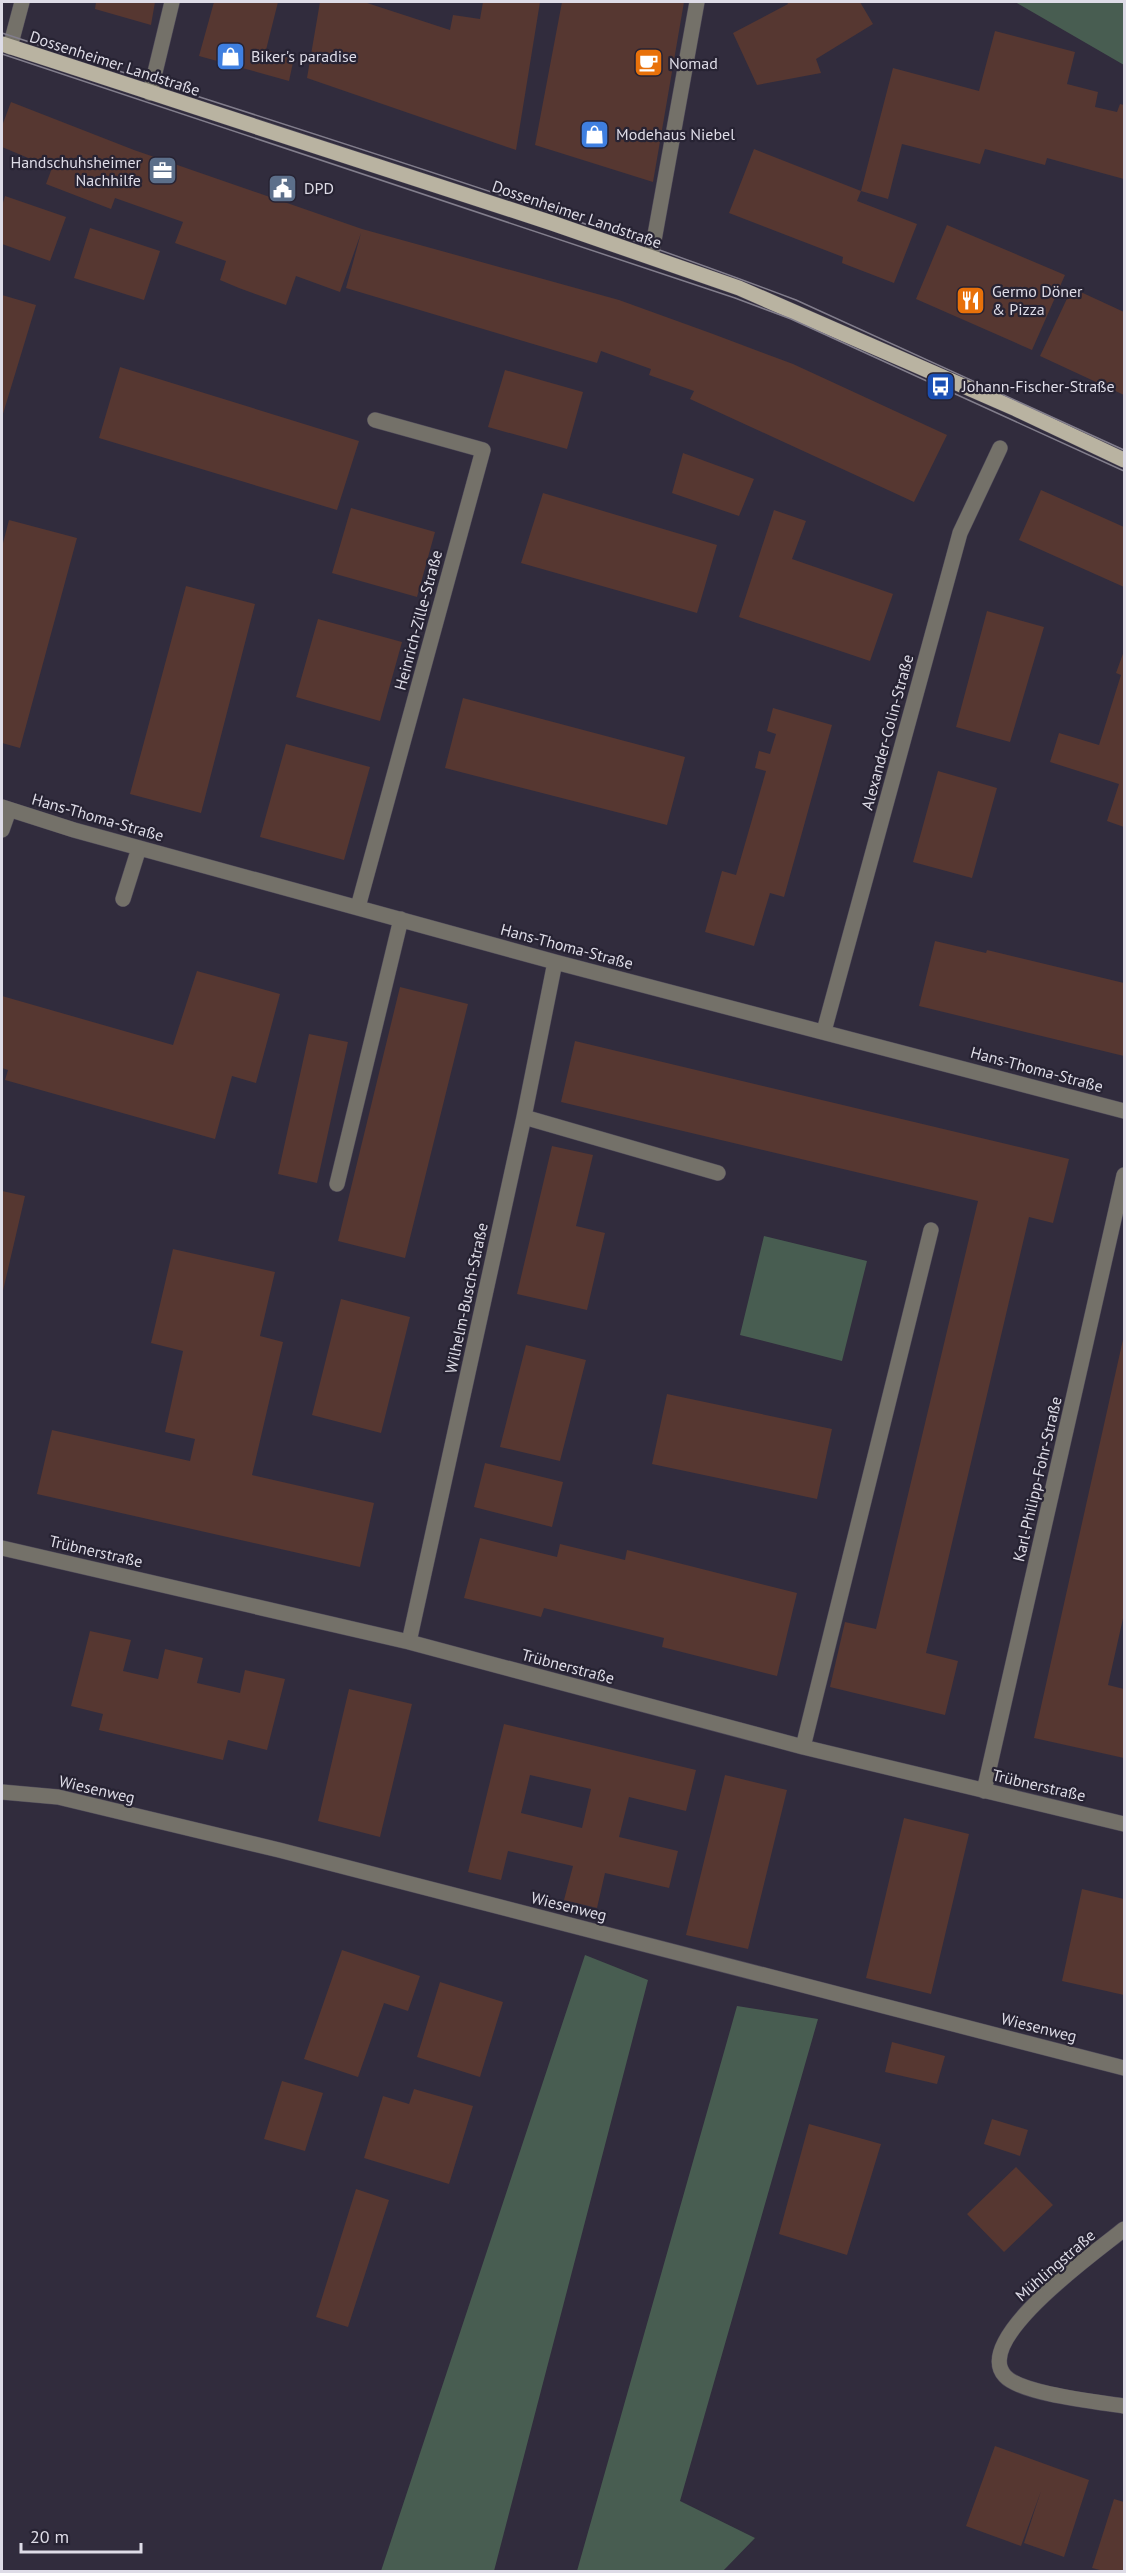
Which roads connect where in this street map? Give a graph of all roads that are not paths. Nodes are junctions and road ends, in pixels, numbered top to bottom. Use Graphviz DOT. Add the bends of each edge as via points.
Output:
graph roads {
  1 [pos="22,2"];
  2 [pos="172,2"];
  3 [pos="697,2"];
  4 [pos="6,46"];
  5 [pos="150,93"];
  6 [pos="651,257"];
  7 [pos="375,420"];
  8 [pos="1000,448"];
  9 [pos="1125,460"];
  10 [pos="5,809"];
  11 [pos="2,830"];
  12 [pos="140,848"];
  13 [pos="123,899"];
  14 [pos="358,907"];
  15 [pos="401,919"];
  16 [pos="555,962"];
  17 [pos="824,1030"];
  18 [pos="1125,1111"];
  19 [pos="524,1117"];
  20 [pos="718,1173"];
  21 [pos="1125,1175"];
  22 [pos="337,1184"];
  23 [pos="930,1230"];
  24 [pos="2,1548"];
  25 [pos="410,1642"];
  26 [pos="803,1748"];
  27 [pos="984,1791"];
  28 [pos="2,1792"];
  29 [pos="1125,1824"];
  30 [pos="1125,2068"];
  31 [pos="1125,2229"];
  32 [pos="1125,2406"];
  1 -- 4 [label="street"];
  2 -- 5 [label="street"];
  3 -- 6 [label="street"];
  4 -- 5 [label="main road, Dossenheimer Landstraße"];
  5 -- 6 [label="main road, Dossenheimer Landstraße"];
  6 -- 9 [label="main road, Dossenheimer Landstraße" via="795,310"];
  7 -- 14 [label="street, Heinrich-Zille-Straße" via="483,450"];
  8 -- 17 [label="street, Alexander-Colin-Straße" via="960,533"];
  10 -- 11 [label="street"];
  10 -- 12 [label="street, Hans-Thoma-Straße"];
  12 -- 13 [label="street"];
  12 -- 14 [label="street, Hans-Thoma-Straße"];
  14 -- 15 [label="street, Hans-Thoma-Straße"];
  15 -- 16 [label="street, Hans-Thoma-Straße"];
  15 -- 22 [label="street"];
  16 -- 17 [label="street, Hans-Thoma-Straße"];
  16 -- 19 [label="street, Wilhelm-Busch-Straße"];
  17 -- 18 [label="street, Hans-Thoma-Straße"];
  19 -- 20 [label="street"];
  19 -- 25 [label="street, Wilhelm-Busch-Straße"];
  21 -- 27 [label="street, Karl-Philipp-Fohr-Straße"];
  23 -- 26 [label="street"];
  24 -- 25 [label="street, Trübnerstraße"];
  25 -- 26 [label="street, Trübnerstraße"];
  26 -- 27 [label="street, Trübnerstraße"];
  27 -- 29 [label="street, Trübnerstraße"];
  28 -- 30 [label="street, Wiesenweg" via="58,1797 255,1845"];
  31 -- 32 [label="street, Mühlingstraße" via="1059,2280 1024,2315 1005,2340 998,2364 1005,2376 1028,2388"];
}
